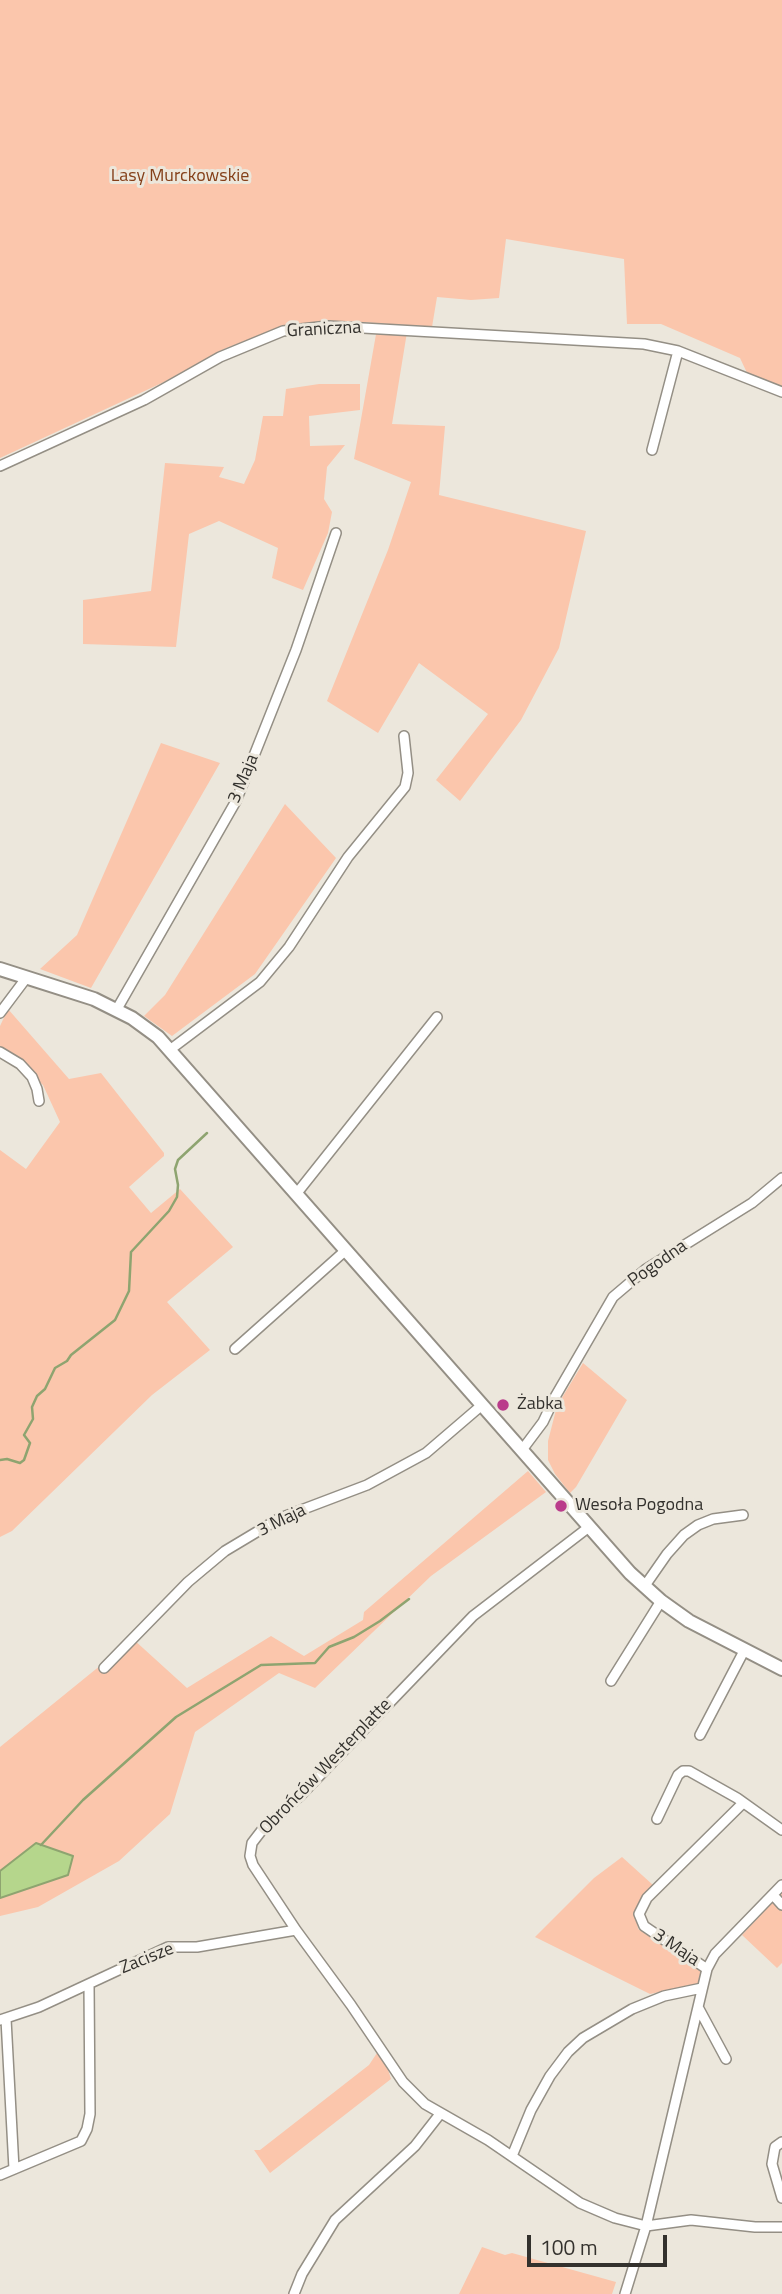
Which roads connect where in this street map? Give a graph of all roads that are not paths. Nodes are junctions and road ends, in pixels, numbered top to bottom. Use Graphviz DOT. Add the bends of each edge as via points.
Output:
graph roads {
  1 [pos="678,351"];
  2 [pos="782,392"];
  3 [pos="652,450"];
  4 [pos="0,467"];
  5 [pos="336,533"];
  6 [pos="404,736"];
  7 [pos="0,969"];
  8 [pos="27,977"];
  9 [pos="117,1009"];
  10 [pos="0,1013"];
  11 [pos="437,1017"];
  12 [pos="171,1049"];
  13 [pos="0,1052"];
  14 [pos="39,1101"];
  15 [pos="782,1178"];
  16 [pos="297,1193"];
  17 [pos="346,1250"];
  18 [pos="235,1349"];
  19 [pos="482,1405"];
  20 [pos="522,1450"];
  21 [pos="743,1515"];
  22 [pos="589,1527"];
  23 [pos="644,1587"];
  24 [pos="661,1601"];
  25 [pos="745,1650"];
  26 [pos="104,1668"];
  27 [pos="782,1669"];
  28 [pos="611,1681"];
  29 [pos="699,1735"];
  30 [pos="743,1802"];
  31 [pos="657,1819"];
  32 [pos="782,1830"];
  33 [pos="782,1885"];
  34 [pos="773,1895"];
  35 [pos="782,1905"];
  36 [pos="296,1930"];
  37 [pos="706,1973"];
  38 [pos="89,1984"];
  39 [pos="702,1988"];
  40 [pos="698,2007"];
  41 [pos="3,2020"];
  42 [pos="726,2059"];
  43 [pos="440,2114"];
  44 [pos="782,2142"];
  45 [pos="512,2156"];
  46 [pos="14,2169"];
  47 [pos="0,2175"];
  48 [pos="782,2198"];
  49 [pos="646,2226"];
  50 [pos="782,2227"];
  51 [pos="294,2294"];
  52 [pos="625,2294"];
  1 -- 2 [label="street, Graniczna"];
  1 -- 3 [label="street"];
  1 -- 4 [label="street, Graniczna" via="644,344 383,328 328,326 283,331 220,356 144,400"];
  5 -- 9 [label="street, 3 Maja" via="241,792"];
  6 -- 12 [label="street" via="405,787 348,857 289,947 260,982"];
  7 -- 8 [label="street"];
  8 -- 9 [label="street"];
  8 -- 10 [label="street"];
  9 -- 12 [label="street"];
  11 -- 16 [label="street"];
  12 -- 16 [label="street"];
  13 -- 14 [label="street" via="32,1077"];
  15 -- 20 [label="street, Pogodna" via="752,1203 646,1269 613,1297 543,1422"];
  16 -- 17 [label="street"];
  17 -- 18 [label="street"];
  17 -- 19 [label="street"];
  19 -- 20 [label="street"];
  19 -- 26 [label="street, 3 Maja" via="425,1453 367,1485 280,1518 225,1551"];
  20 -- 22 [label="street"];
  21 -- 23 [label="street" via="698,1525 684,1535"];
  22 -- 23 [label="street"];
  22 -- 36 [label="street, Obrońców Westerplatte" via="473,1616 252,1843 253,1865"];
  23 -- 24 [label="street"];
  24 -- 25 [label="street"];
  24 -- 28 [label="street"];
  25 -- 27 [label="street"];
  25 -- 29 [label="street"];
  30 -- 31 [label="street" via="683,1771"];
  30 -- 32 [label="street"];
  30 -- 37 [label="street, 3 Maja" via="647,1898 639,1914 644,1926"];
  33 -- 34 [label="street, 3 Maja"];
  34 -- 35 [label="street"];
  34 -- 37 [label="street, 3 Maja" via="715,1954"];
  36 -- 38 [label="street, Zacisze" via="197,1947 168,1947"];
  36 -- 43 [label="street, Obrońców Westerplatte" via="403,2082"];
  37 -- 39 [label="street"];
  38 -- 41 [label="street, Zacisze"];
  38 -- 46 [label="street" via="87,2129 81,2141"];
  39 -- 40 [label="street"];
  39 -- 45 [label="street" via="632,2009 583,2038 550,2076"];
  40 -- 42 [label="street"];
  40 -- 49 [label="street"];
  41 -- 46 [label="street, Zacisze"];
  43 -- 45 [label="street, Obrońców Westerplatte"];
  43 -- 51 [label="street" via="415,2146 335,2220"];
  44 -- 48 [label="street" via="775,2147 772,2164"];
  45 -- 49 [label="street, Obrońców Westerplatte" via="580,2203"];
  46 -- 47 [label="street"];
  49 -- 50 [label="street, Obrońców Westerplatte" via="691,2220"];
  49 -- 52 [label="street"];
}
